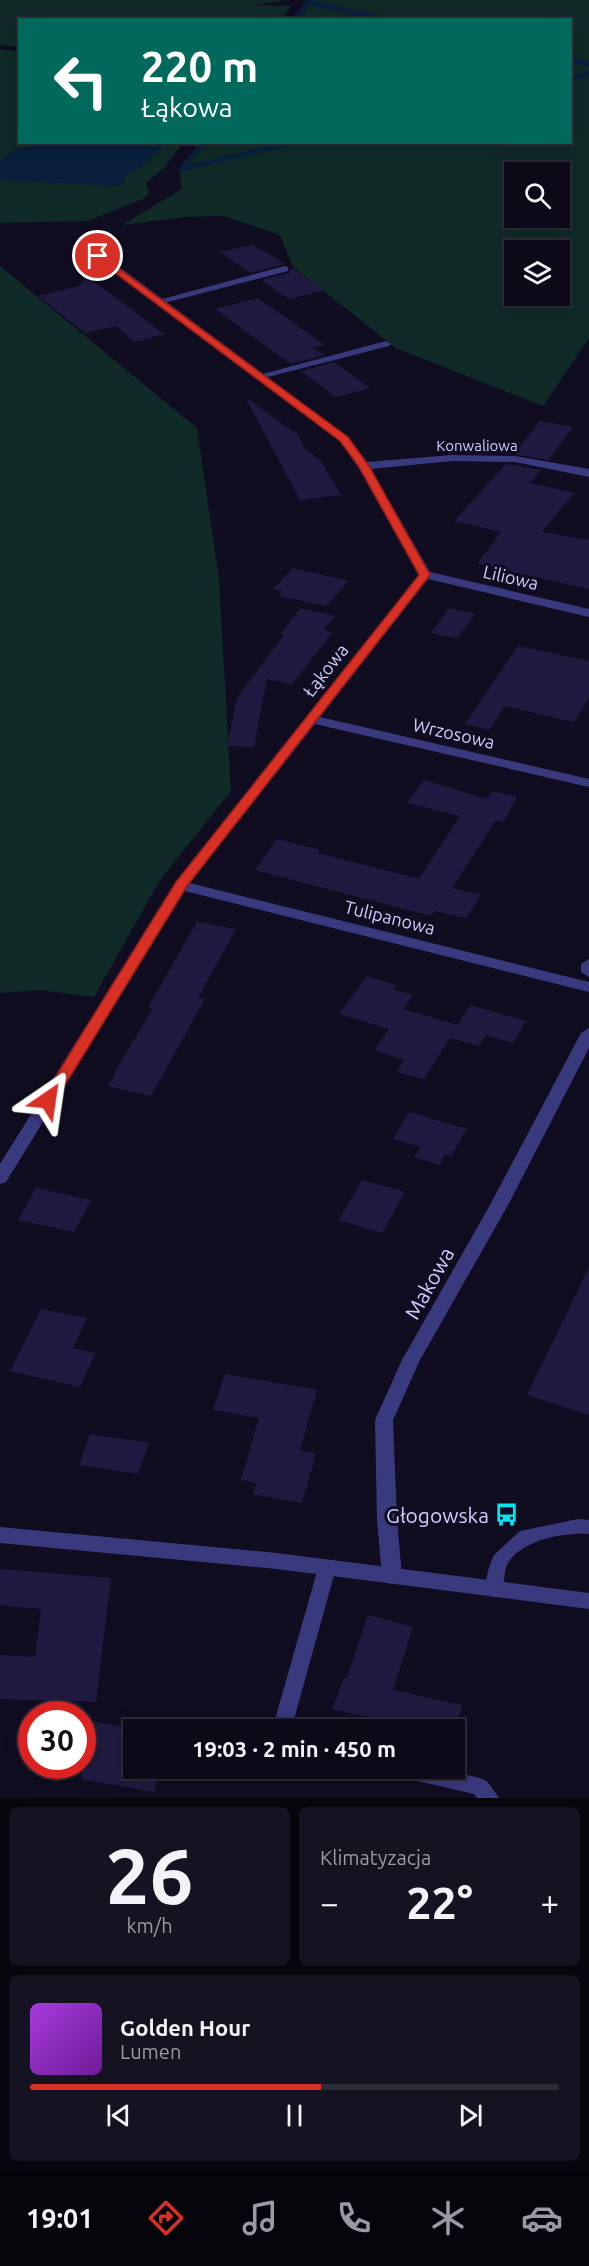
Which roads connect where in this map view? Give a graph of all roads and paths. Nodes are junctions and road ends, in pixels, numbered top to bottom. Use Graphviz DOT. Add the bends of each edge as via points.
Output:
graph roads {
  1 [pos="98,256"];
  2 [pos="285,269"];
  3 [pos="160,301"];
  4 [pos="386,344"];
  5 [pos="260,376"];
  6 [pos="364,466"];
  7 [pos="589,473"];
  8 [pos="425,575"];
  9 [pos="589,613"];
  10 [pos="311,719"];
  11 [pos="589,783"];
  12 [pos="181,885"];
  13 [pos="589,963"];
  14 [pos="589,972"];
  15 [pos="589,987"];
  16 [pos="589,1033"];
  17 [pos="0,1178"];
  18 [pos="589,1527"];
  19 [pos="0,1535"];
  20 [pos="327,1568"];
  21 [pos="392,1576"];
  22 [pos="494,1590"];
  23 [pos="589,1601"];
  24 [pos="284,1719"];
  25 [pos="445,1779"];
  26 [pos="489,1798"];
  1 -- 3 [label="street"];
  2 -- 3 [label="lane"];
  3 -- 5 [label="street"];
  4 -- 5 [label="lane"];
  5 -- 6 [label="street" via="344,439"];
  6 -- 7 [label="street, Konwaliowa" via="452,458 515,459"];
  6 -- 8 [label="street"];
  8 -- 9 [label="street, Liliowa"];
  8 -- 10 [label="street, Łąkowa"];
  10 -- 11 [label="street, Wrzosowa"];
  10 -- 12 [label="street, Łąkowa"];
  12 -- 15 [label="street, Tulipanowa"];
  12 -- 17 [label="street, Łąkowa"];
  13 -- 14 [label="street"];
  16 -- 21 [label="street, Makowa" via="499,1205 411,1360 384,1420"];
  18 -- 22 [label="lane" via="526,1536 500,1560"];
  19 -- 20 [label="street"];
  20 -- 21 [label="street"];
  20 -- 24 [label="lane"];
  21 -- 22 [label="street"];
  22 -- 23 [label="street"];
  25 -- 26 [label="lane" via="480,1787"];
}
